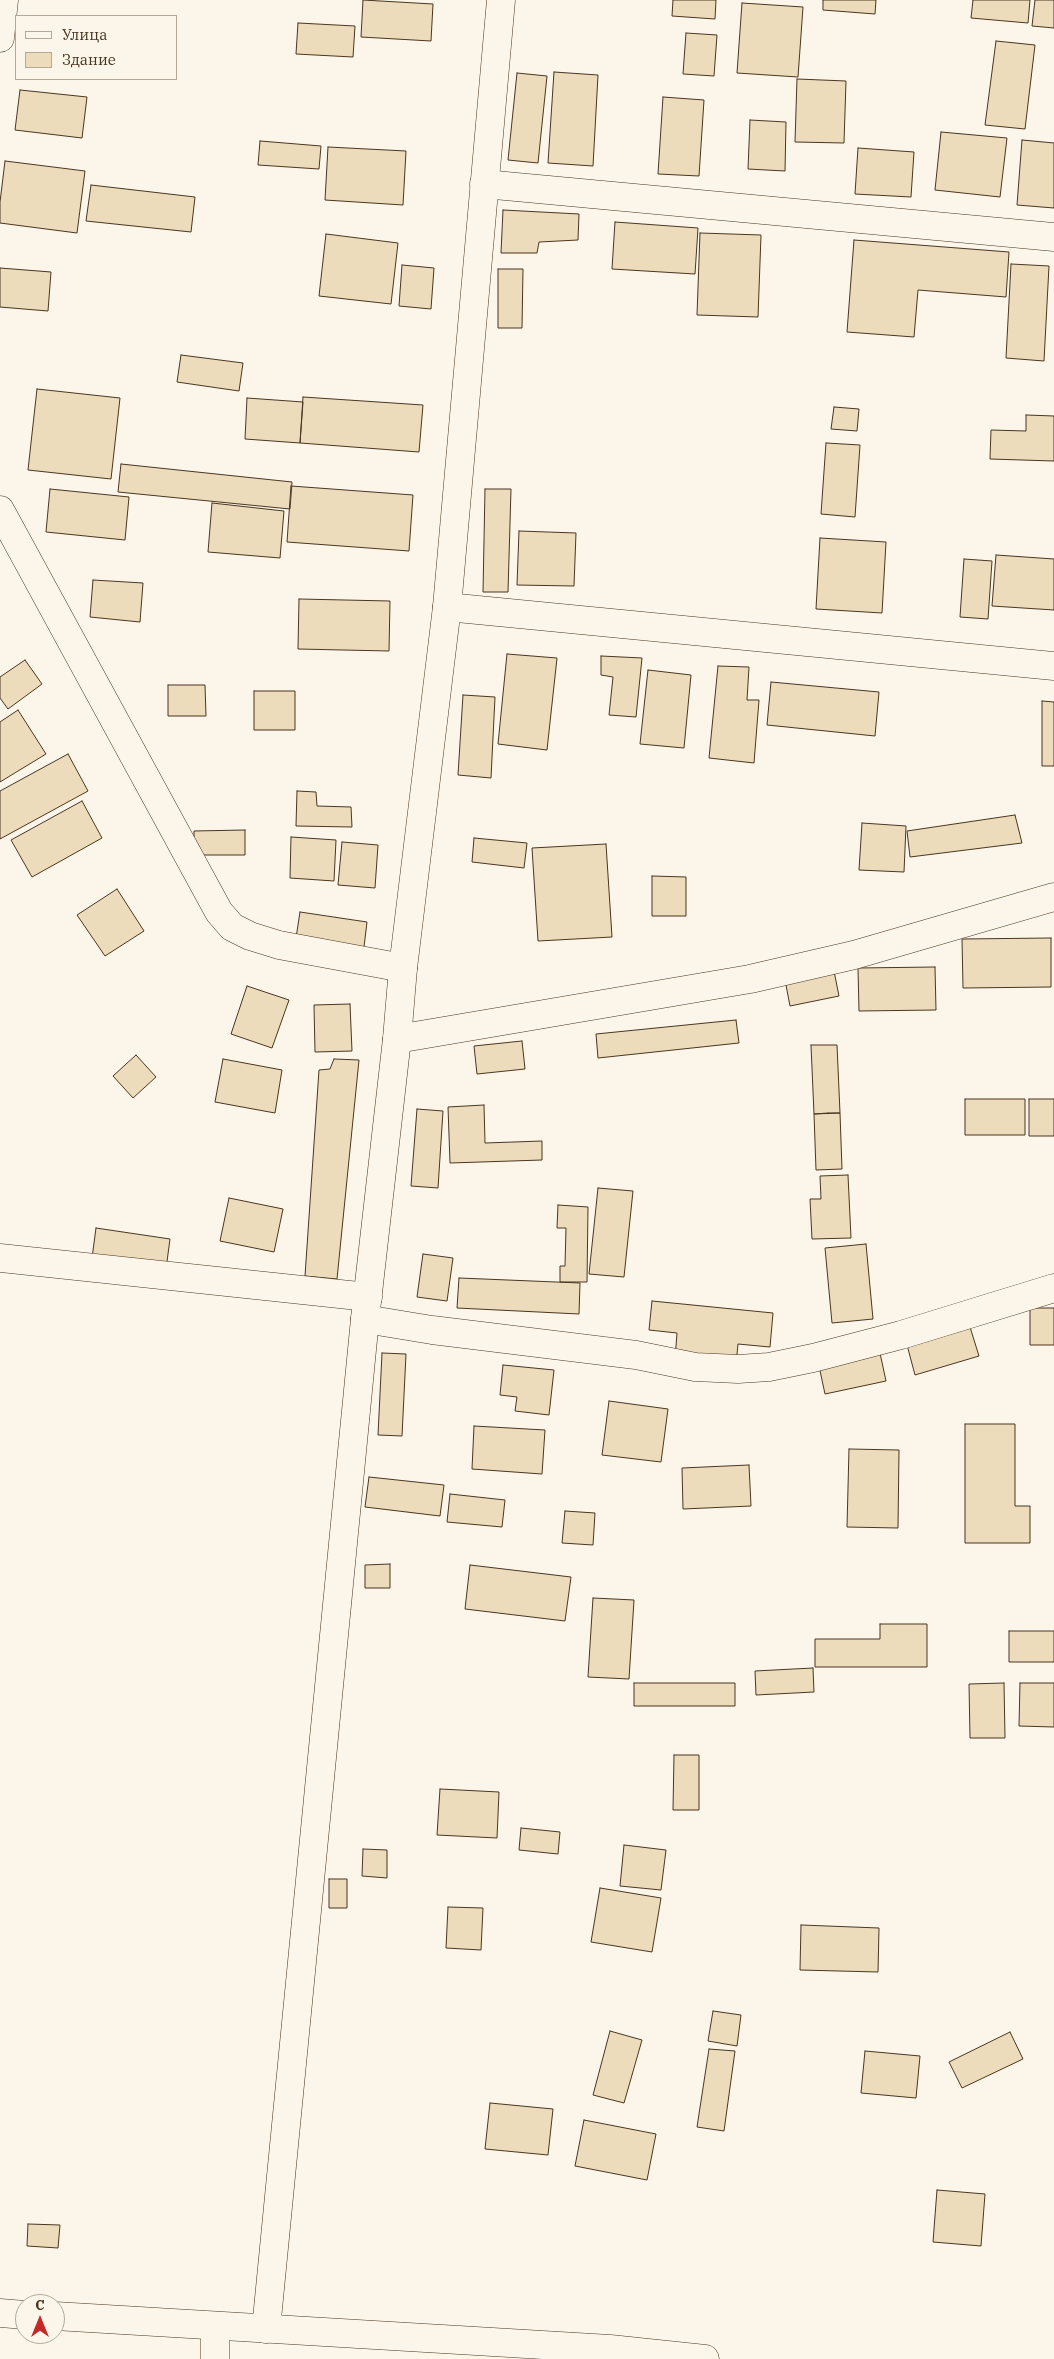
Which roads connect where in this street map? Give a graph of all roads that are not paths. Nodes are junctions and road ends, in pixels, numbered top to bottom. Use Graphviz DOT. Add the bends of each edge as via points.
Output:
graph roads {
  1 [pos="4,0"];
  2 [pos="500,0"];
  3 [pos="0,38"];
  4 [pos="484,184"];
  5 [pos="1054,237"];
  6 [pos="0,510"];
  7 [pos="447,607"];
  8 [pos="1054,666"];
  9 [pos="1054,897"];
  10 [pos="403,968"];
  11 [pos="397,1039"];
  12 [pos="0,1258"];
  13 [pos="1054,1288"];
  14 [pos="367,1308"];
  15 [pos="0,2313"];
  16 [pos="15,2314"];
  17 [pos="65,2317"];
  18 [pos="215,2326"];
  19 [pos="266,2328"];
  20 [pos="215,2359"];
  21 [pos="705,2359"];
  1 -- 3 [label="street"];
  2 -- 4 [label="street"];
  4 -- 5 [label="street"];
  4 -- 7 [label="street"];
  6 -- 10 [label="street" via="219,912 232,927 279,945"];
  7 -- 8 [label="street"];
  7 -- 10 [label="street"];
  9 -- 11 [label="street" via="854,955 750,979"];
  10 -- 11 [label="street"];
  11 -- 14 [label="street"];
  12 -- 14 [label="street"];
  13 -- 14 [label="street" via="813,1358 769,1367 738,1369 695,1367 636,1355 432,1330"];
  14 -- 19 [label="street"];
  15 -- 16 [label="street"];
  17 -- 18 [label="street"];
  18 -- 19 [label="street"];
  18 -- 20 [label="street"];
  19 -- 21 [label="street" via="610,2349"];
}
